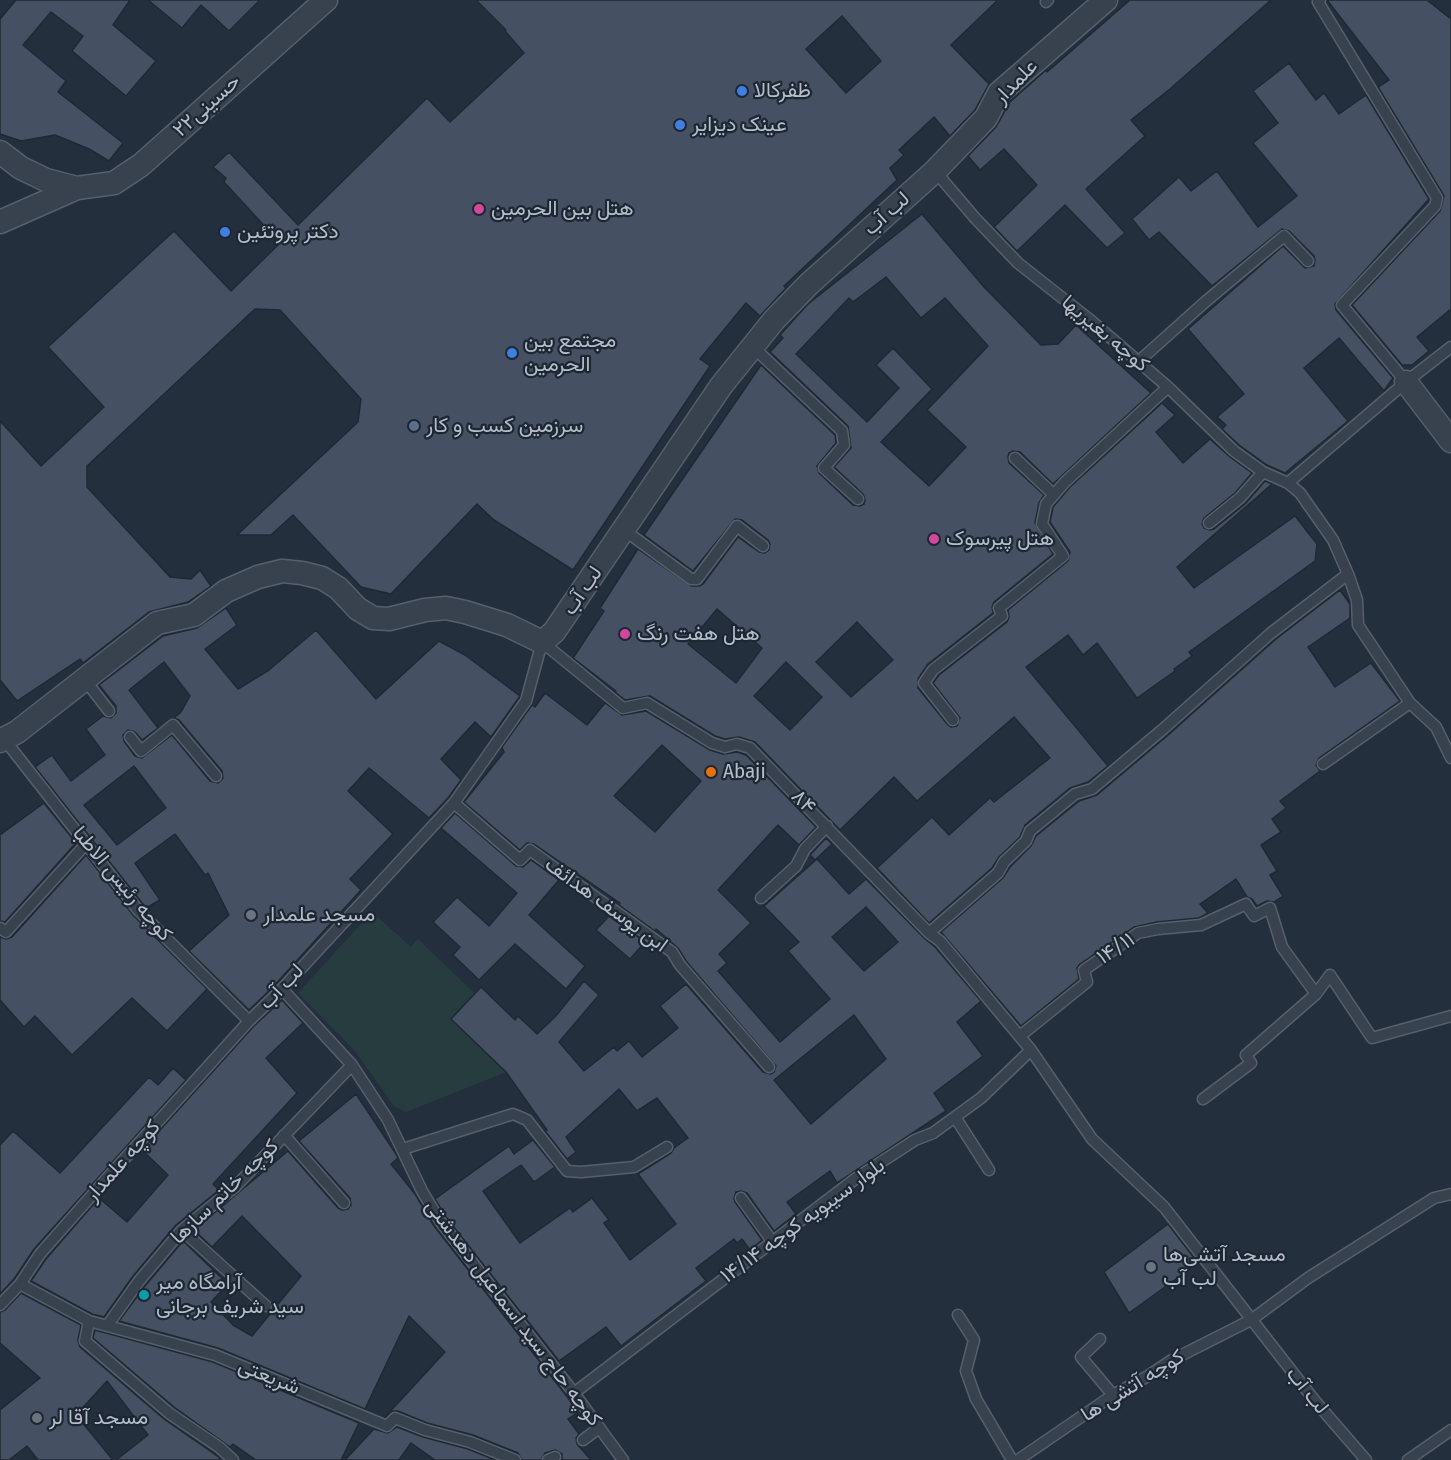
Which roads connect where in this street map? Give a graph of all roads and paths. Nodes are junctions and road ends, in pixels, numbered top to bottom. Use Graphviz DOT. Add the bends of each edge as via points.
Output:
graph roads {
  1 [pos="326,0"];
  2 [pos="1106,0"];
  3 [pos="1320,0"];
  4 [pos="0,152"];
  5 [pos="935,171"];
  6 [pos="77,188"];
  7 [pos="0,222"];
  8 [pos="1308,261"];
  9 [pos="752,346"];
  10 [pos="1451,347"];
  11 [pos="1138,362"];
  12 [pos="1406,382"];
  13 [pos="1168,387"];
  14 [pos="1451,441"];
  15 [pos="1015,458"];
  16 [pos="1263,472"];
  17 [pos="1287,483"];
  18 [pos="1053,495"];
  19 [pos="858,499"];
  20 [pos="1209,523"];
  21 [pos="624,530"];
  22 [pos="763,546"];
  23 [pos="1348,574"];
  24 [pos="542,642"];
  25 [pos="85,680"];
  26 [pos="1410,703"];
  27 [pos="109,711"];
  28 [pos="953,720"];
  29 [pos="130,737"];
  30 [pos="2,740"];
  31 [pos="1451,758"];
  32 [pos="1323,764"];
  33 [pos="216,776"];
  34 [pos="453,803"];
  35 [pos="827,826"];
  36 [pos="86,844"];
  37 [pos="761,898"];
  38 [pos="0,927"];
  39 [pos="929,933"];
  40 [pos="282,989"];
  41 [pos="1316,994"];
  42 [pos="1451,1016"];
  43 [pos="249,1021"];
  44 [pos="1020,1036"];
  45 [pos="1031,1050"];
  46 [pos="352,1065"];
  47 [pos="769,1068"];
  48 [pos="1203,1099"];
  49 [pos="955,1117"];
  50 [pos="284,1135"];
  51 [pos="666,1147"];
  52 [pos="403,1149"];
  53 [pos="989,1170"];
  54 [pos="1451,1194"];
  55 [pos="741,1198"];
  56 [pos="344,1203"];
  57 [pos="182,1230"];
  58 [pos="772,1241"];
  59 [pos="20,1284"];
  60 [pos="0,1305"];
  61 [pos="266,1306"];
  62 [pos="958,1315"];
  63 [pos="89,1320"];
  64 [pos="1251,1320"];
  65 [pos="107,1326"];
  66 [pos="1100,1338"];
  67 [pos="574,1393"];
  68 [pos="1113,1395"];
  69 [pos="599,1428"];
  70 [pos="1451,1430"];
  71 [pos="583,1440"];
  72 [pos="233,1460"];
  73 [pos="515,1460"];
  74 [pos="623,1460"];
  75 [pos="1012,1460"];
  76 [pos="1018,1460"];
  77 [pos="1366,1460"];
  78 [pos="1408,1460"];
  1 -- 6 [label="street, حسینی۲۲" via="141,165 114,183"];
  2 -- 5 [label="street, علمدار" via="999,93 986,118"];
  3 -- 12 [label="lane" via="1437,198 1435,206 1342,305"];
  4 -- 6 [label="street" via="46,180"];
  5 -- 9 [label="street, لب آب" via="809,285"];
  5 -- 11 [label="lane, کوچه بغیریها" via="1018,263"];
  6 -- 7 [label="street"];
  8 -- 11 [label="lane" via="1284,236"];
  9 -- 19 [label="lane" via="842,431 844,445 824,468"];
  9 -- 21 [label="street, لب آب"];
  10 -- 12 [label="lane"];
  11 -- 13 [label="lane, کوچه بغیریها"];
  12 -- 14 [label="street"];
  12 -- 17 [label="lane"];
  13 -- 16 [label="lane, کوچه بغیریها" via="1234,451"];
  13 -- 18 [label="lane"];
  15 -- 18 [label="lane"];
  16 -- 17 [label="lane, کوچه بغیریها"];
  16 -- 20 [label="lane" via="1240,498"];
  17 -- 23 [label="lane" via="1300,493 1333,540"];
  18 -- 28 [label="lane" via="1046,504 1041,524 1063,556 999,608 1002,616 933,670 924,683"];
  21 -- 22 [label="lane" via="691,579 697,579 737,526"];
  21 -- 24 [label="street, لب آب" via="554,632"];
  23 -- 26 [label="lane" via="1357,600 1358,625"];
  23 -- 39 [label="lane" via="1271,633 1092,789 1075,794 1030,831 998,873"];
  24 -- 25 [label="street" via="507,625 446,608 389,619 373,618 322,578 282,572 226,591 194,615 157,623"];
  24 -- 34 [label="lane, لب آب" via="526,701"];
  24 -- 35 [label="lane, ۸۴" via="623,708 647,704 712,743 750,748"];
  25 -- 27 [label="lane"];
  25 -- 30 [label="street"];
  26 -- 31 [label="lane" via="1436,727"];
  26 -- 32 [label="lane"];
  29 -- 33 [label="lane" via="141,751 173,725"];
  30 -- 36 [label="lane, کوچه رئیس الاطبا"];
  34 -- 40 [label="lane, لب آب"];
  34 -- 47 [label="lane, ابن یوسف هدائف" via="520,861 530,850 672,952"];
  35 -- 37 [label="lane" via="805,849 796,866"];
  35 -- 39 [label="lane, ۸۴"];
  36 -- 38 [label="lane" via="6,932"];
  36 -- 43 [label="lane, کوچه رئیس الاطبا" via="138,910"];
  39 -- 44 [label="lane, ۸۴"];
  40 -- 43 [label="lane, لب آب"];
  40 -- 46 [label="lane, کوچه حاج سید اسماعیل دهدشتی"];
  41 -- 42 [label="lane" via="1330,975 1372,1038"];
  41 -- 44 [label="lane, ۱۴/۱۱" via="1282,947 1270,908 1254,916 1246,904 1201,925 1138,933 1084,970 1087,982"];
  41 -- 48 [label="lane" via="1246,1055 1251,1063"];
  43 -- 59 [label="lane, کوچه علمدار" via="40,1254"];
  44 -- 45 [label="lane, ۸۴"];
  45 -- 49 [label="lane, بلوار سیبویه کوچه ۱۴/۱۴"];
  45 -- 64 [label="lane, لب آب" via="1092,1139 1164,1207"];
  46 -- 50 [label="lane, کوچه خاتم سازها"];
  46 -- 52 [label="lane, کوچه حاج سید اسماعیل دهدشتی"];
  49 -- 53 [label="lane"];
  49 -- 58 [label="lane, بلوار سیبویه کوچه ۱۴/۱۴" via="855,1179"];
  50 -- 56 [label="lane"];
  50 -- 57 [label="lane, کوچه خاتم سازها" via="235,1187"];
  51 -- 52 [label="lane" via="634,1167 567,1171 527,1120 513,1114"];
  52 -- 67 [label="lane, کوچه حاج سید اسماعیل دهدشتی" via="440,1221"];
  54 -- 64 [label="lane, کوچه آتشی ها" via="1434,1198 1308,1278"];
  55 -- 58 [label="lane"];
  57 -- 61 [label="lane"];
  57 -- 65 [label="lane, کوچه خاتم سازها"];
  58 -- 67 [label="lane, بلوار سیبویه کوچه ۱۴/۱۴"];
  59 -- 60 [label="lane, کوچه علمدار"];
  59 -- 63 [label="lane, شریعتی"];
  62 -- 75 [label="lane" via="974,1340 966,1371 976,1399"];
  63 -- 65 [label="lane, شریعتی"];
  63 -- 72 [label="lane" via="85,1341 169,1413"];
  64 -- 68 [label="lane, کوچه آتشی ها"];
  64 -- 77 [label="lane, لب آب"];
  65 -- 73 [label="lane, شریعتی" via="215,1355 387,1426 395,1418"];
  66 -- 68 [label="lane" via="1081,1357"];
  67 -- 69 [label="lane, کوچه حاج سید اسماعیل دهدشتی"];
  68 -- 76 [label="lane, کوچه آتشی ها"];
  69 -- 71 [label="lane"];
  69 -- 74 [label="lane, کوچه حاج سید اسماعیل دهدشتی"];
  70 -- 78 [label="lane"];
}
